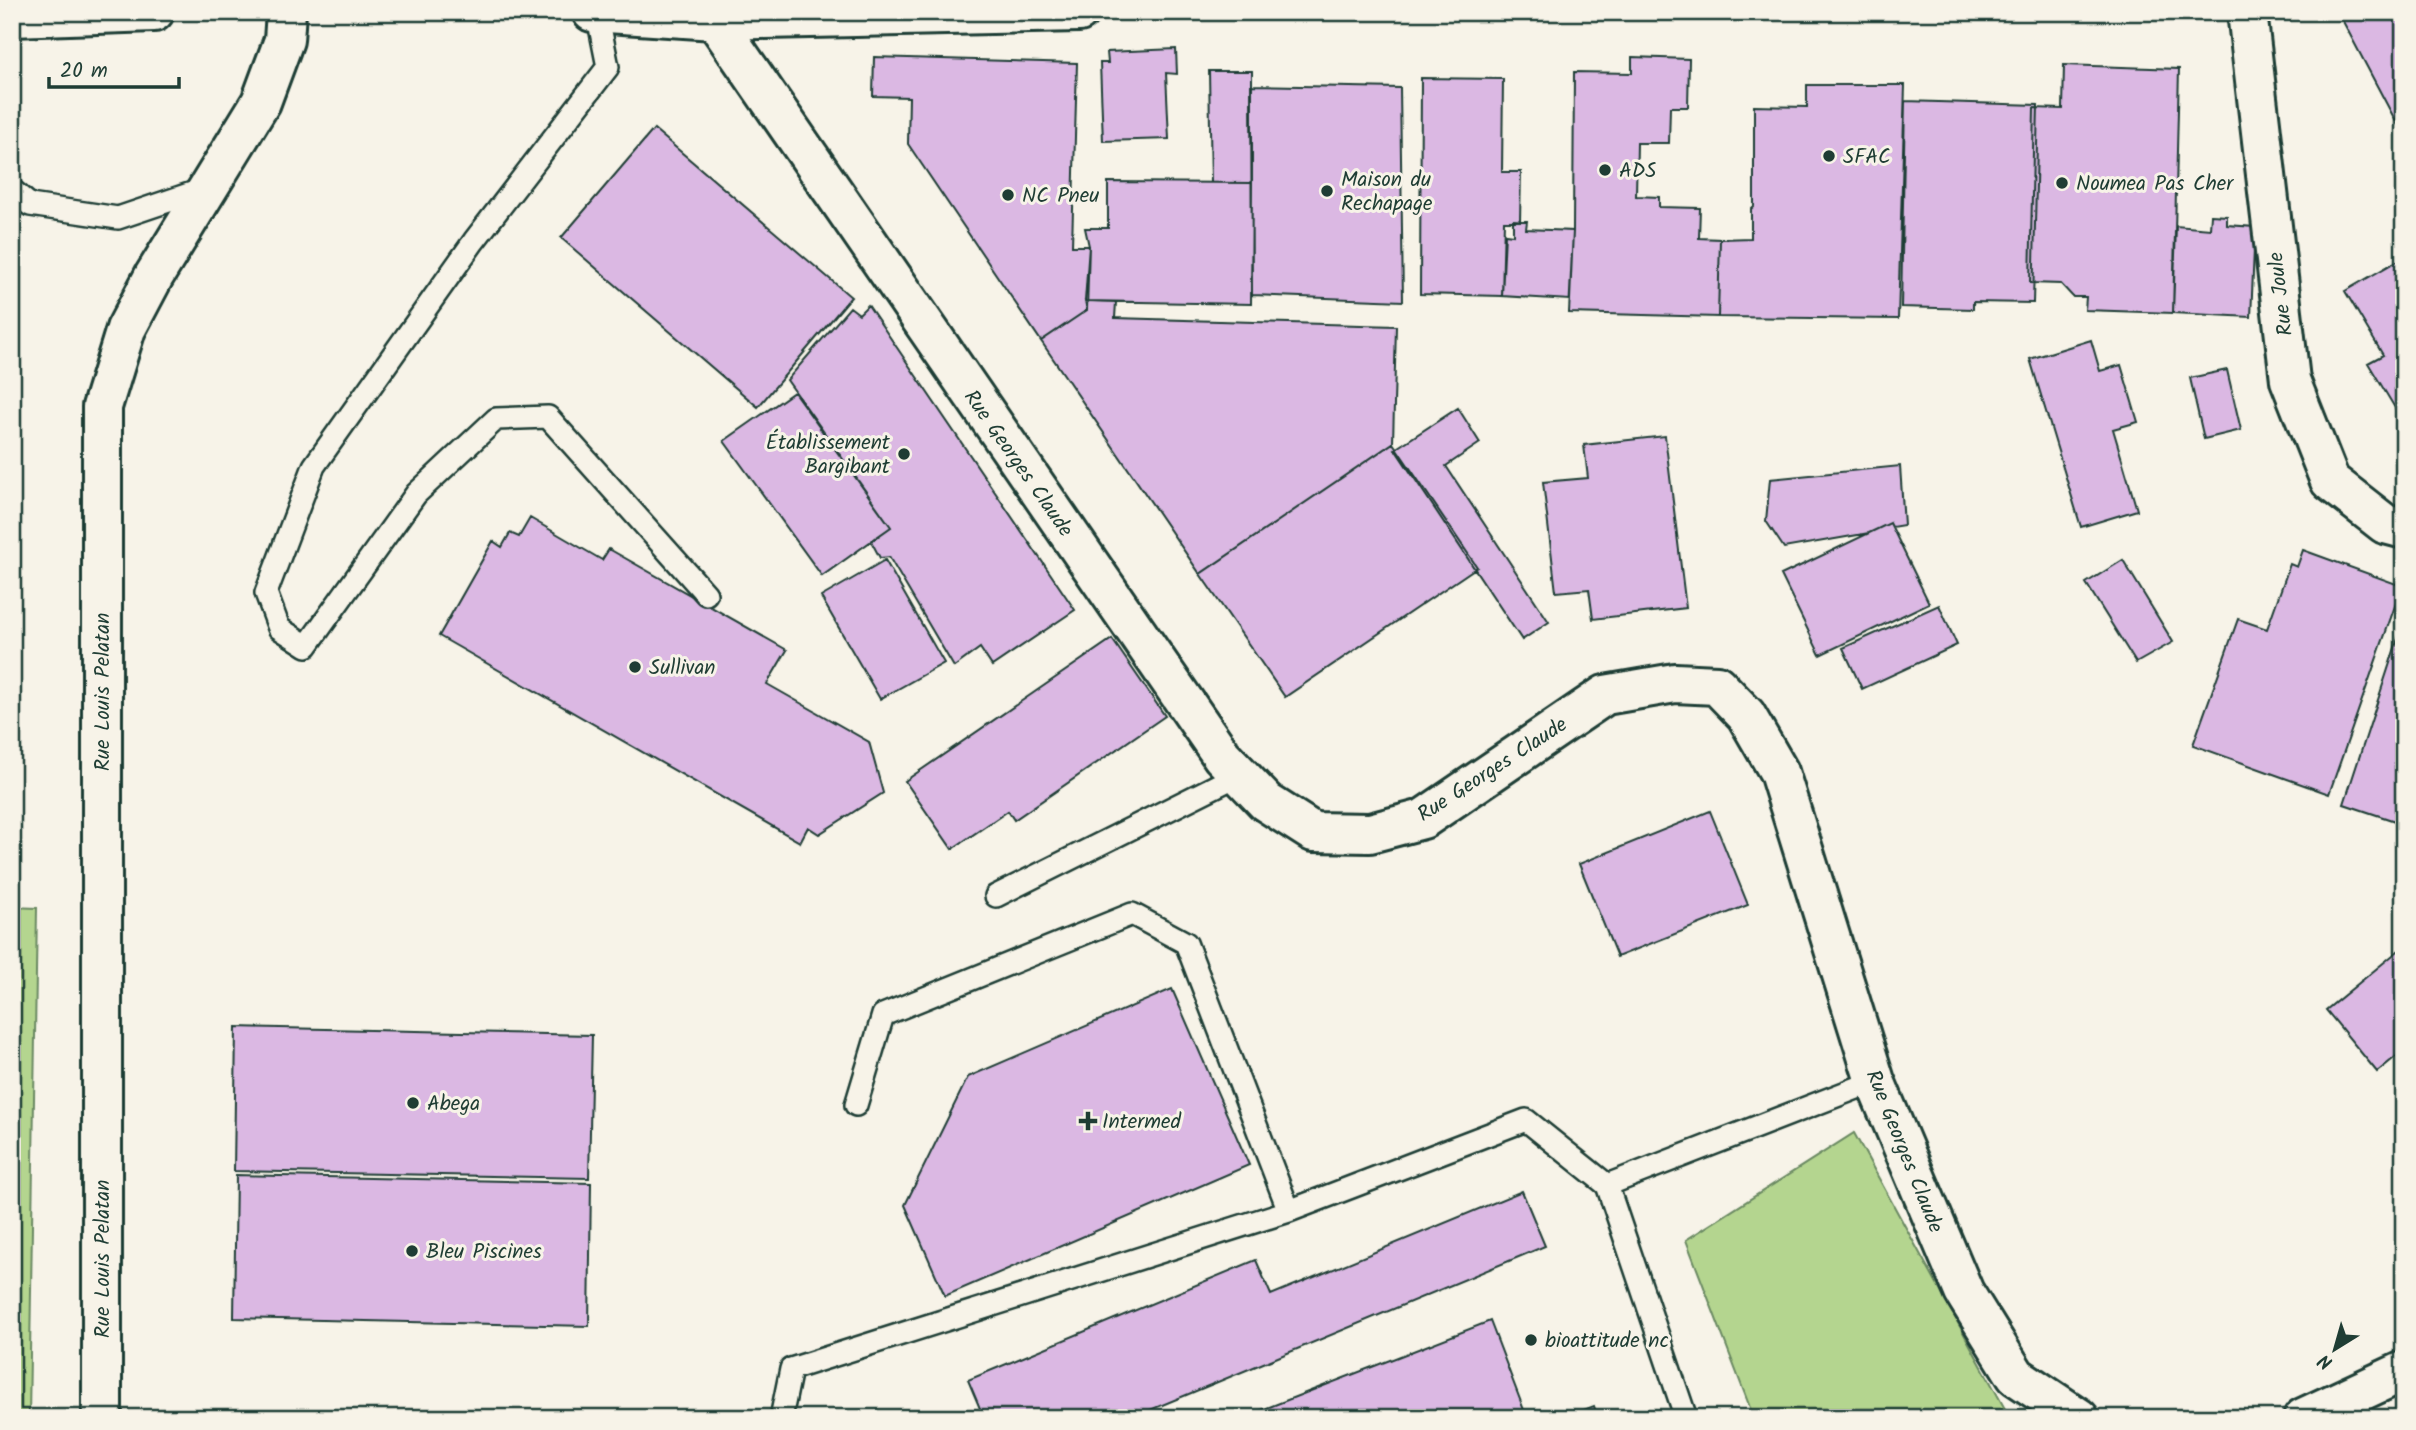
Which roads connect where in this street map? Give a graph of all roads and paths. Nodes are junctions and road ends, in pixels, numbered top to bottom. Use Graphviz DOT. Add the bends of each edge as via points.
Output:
graph roads {
  1 [pos="154,12"];
  2 [pos="286,12"];
  3 [pos="592,12"];
  4 [pos="597,12"];
  5 [pos="1079,12"];
  6 [pos="2247,12"];
  7 [pos="12,17"];
  8 [pos="715,20"];
  9 [pos="210,188"];
  10 [pos="12,190"];
  11 [pos="21,205"];
  12 [pos="2404,529"];
  13 [pos="706,594"];
  14 [pos="1240,774"];
  15 [pos="996,896"];
  16 [pos="1875,1081"];
  17 [pos="856,1105"];
  18 [pos="1607,1185"];
  19 [pos="1289,1211"];
  20 [pos="2404,1371"];
  21 [pos="102,1418"];
  22 [pos="781,1418"];
  23 [pos="1686,1418"];
  24 [pos="2079,1418"];
  25 [pos="2303,1418"];
  1 -- 7 [label="street"];
  2 -- 9 [label="street, Rue Louis Pelatan" via="284,40 261,102"];
  3 -- 4 [label="street"];
  4 -- 8 [label="street"];
  4 -- 13 [label="lane" via="608,68 474,241 314,466 266,593 279,628 307,646 416,494 496,419 548,417"];
  5 -- 8 [label="street"];
  6 -- 12 [label="street, Rue Joule" via="2290,380 2330,481 2385,524"];
  8 -- 14 [label="street, Rue Georges Claude" via="1222,756"];
  9 -- 11 [label="lane" via="118,218"];
  9 -- 21 [label="street, Rue Louis Pelatan" via="154,275 126,329 102,407"];
  10 -- 11 [label="lane"];
  14 -- 15 [label="lane"];
  14 -- 16 [label="street, Rue Georges Claude" via="1265,802 1313,832 1370,833 1423,819 1605,695 1675,683 1717,685 1746,715 1779,772"];
  16 -- 18 [label="lane"];
  16 -- 24 [label="street, Rue Georges Claude" via="1964,1292 2016,1376"];
  17 -- 19 [label="lane" via="883,1015 1132,914 1186,943"];
  18 -- 19 [label="lane" via="1526,1120"];
  18 -- 23 [label="lane"];
  19 -- 22 [label="lane" via="791,1369"];
  20 -- 25 [label="street"];
}
